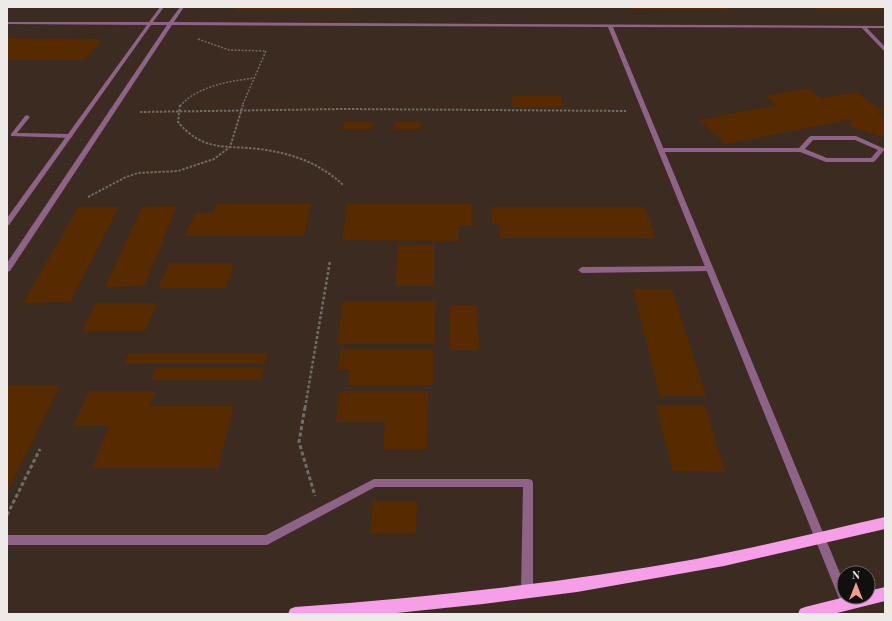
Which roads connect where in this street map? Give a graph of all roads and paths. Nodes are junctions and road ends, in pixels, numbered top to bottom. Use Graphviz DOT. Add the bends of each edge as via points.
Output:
graph roads {
  1 [pos="162,7"];
  2 [pos="182,7"];
  3 [pos="7,23"];
  4 [pos="150,24"];
  5 [pos="170,24"];
  6 [pos="610,26"];
  7 [pos="863,27"];
  8 [pos="885,27"];
  9 [pos="192,36"];
  10 [pos="884,48"];
  11 [pos="255,78"];
  12 [pos="178,111"];
  13 [pos="240,111"];
  14 [pos="626,111"];
  15 [pos="140,112"];
  16 [pos="28,117"];
  17 [pos="70,136"];
  18 [pos="230,147"];
  19 [pos="883,149"];
  20 [pos="661,150"];
  21 [pos="801,150"];
  22 [pos="343,185"];
  23 [pos="88,197"];
  24 [pos="7,223"];
  25 [pos="330,261"];
  26 [pos="7,268"];
  27 [pos="709,269"];
  28 [pos="582,270"];
  29 [pos="40,449"];
  30 [pos="320,511"];
  31 [pos="7,515"];
  32 [pos="885,523"];
  33 [pos="819,538"];
  34 [pos="7,540"];
  35 [pos="836,578"];
  36 [pos="527,592"];
  37 [pos="843,605"];
  38 [pos="295,614"];
  39 [pos="805,614"];
  1 -- 4 [label="street"];
  2 -- 5 [label="street"];
  3 -- 4 [label="street"];
  4 -- 5 [label="street"];
  4 -- 17 [label="street"];
  5 -- 6 [label="street"];
  5 -- 26 [label="street"];
  6 -- 7 [label="street"];
  6 -- 20 [label="street"];
  7 -- 8 [label="street"];
  7 -- 10 [label="street"];
  9 -- 11 [label="path" via="229,50 266,52"];
  11 -- 12 [label="path" via="219,84 196,94 180,105"];
  11 -- 13 [label="path"];
  12 -- 13 [label="path"];
  12 -- 15 [label="path"];
  12 -- 18 [label="path" via="178,122 193,138 205,144"];
  13 -- 14 [label="path"];
  13 -- 18 [label="path"];
  16 -- 17 [label="street" via="13,135"];
  17 -- 24 [label="street"];
  18 -- 22 [label="path" via="289,154 334,175"];
  18 -- 23 [label="path" via="214,159 194,167 178,171 138,173"];
  19 -- 21 [label="street" via="873,160 826,160"];
  19 -- 21 [label="street" via="856,138 811,138"];
  20 -- 21 [label="street"];
  20 -- 27 [label="street"];
  25 -- 30 [label="path" via="299,442"];
  27 -- 28 [label="street"];
  27 -- 33 [label="street"];
  29 -- 31 [label="path"];
  30 -- 34 [label="street" via="267,540"];
  30 -- 36 [label="street" via="374,482 528,483"];
  32 -- 33 [label="main road"];
  33 -- 35 [label="street"];
  33 -- 36 [label="main road" via="671,570"];
  36 -- 38 [label="main road"];
  37 -- 39 [label="main road"];
}
